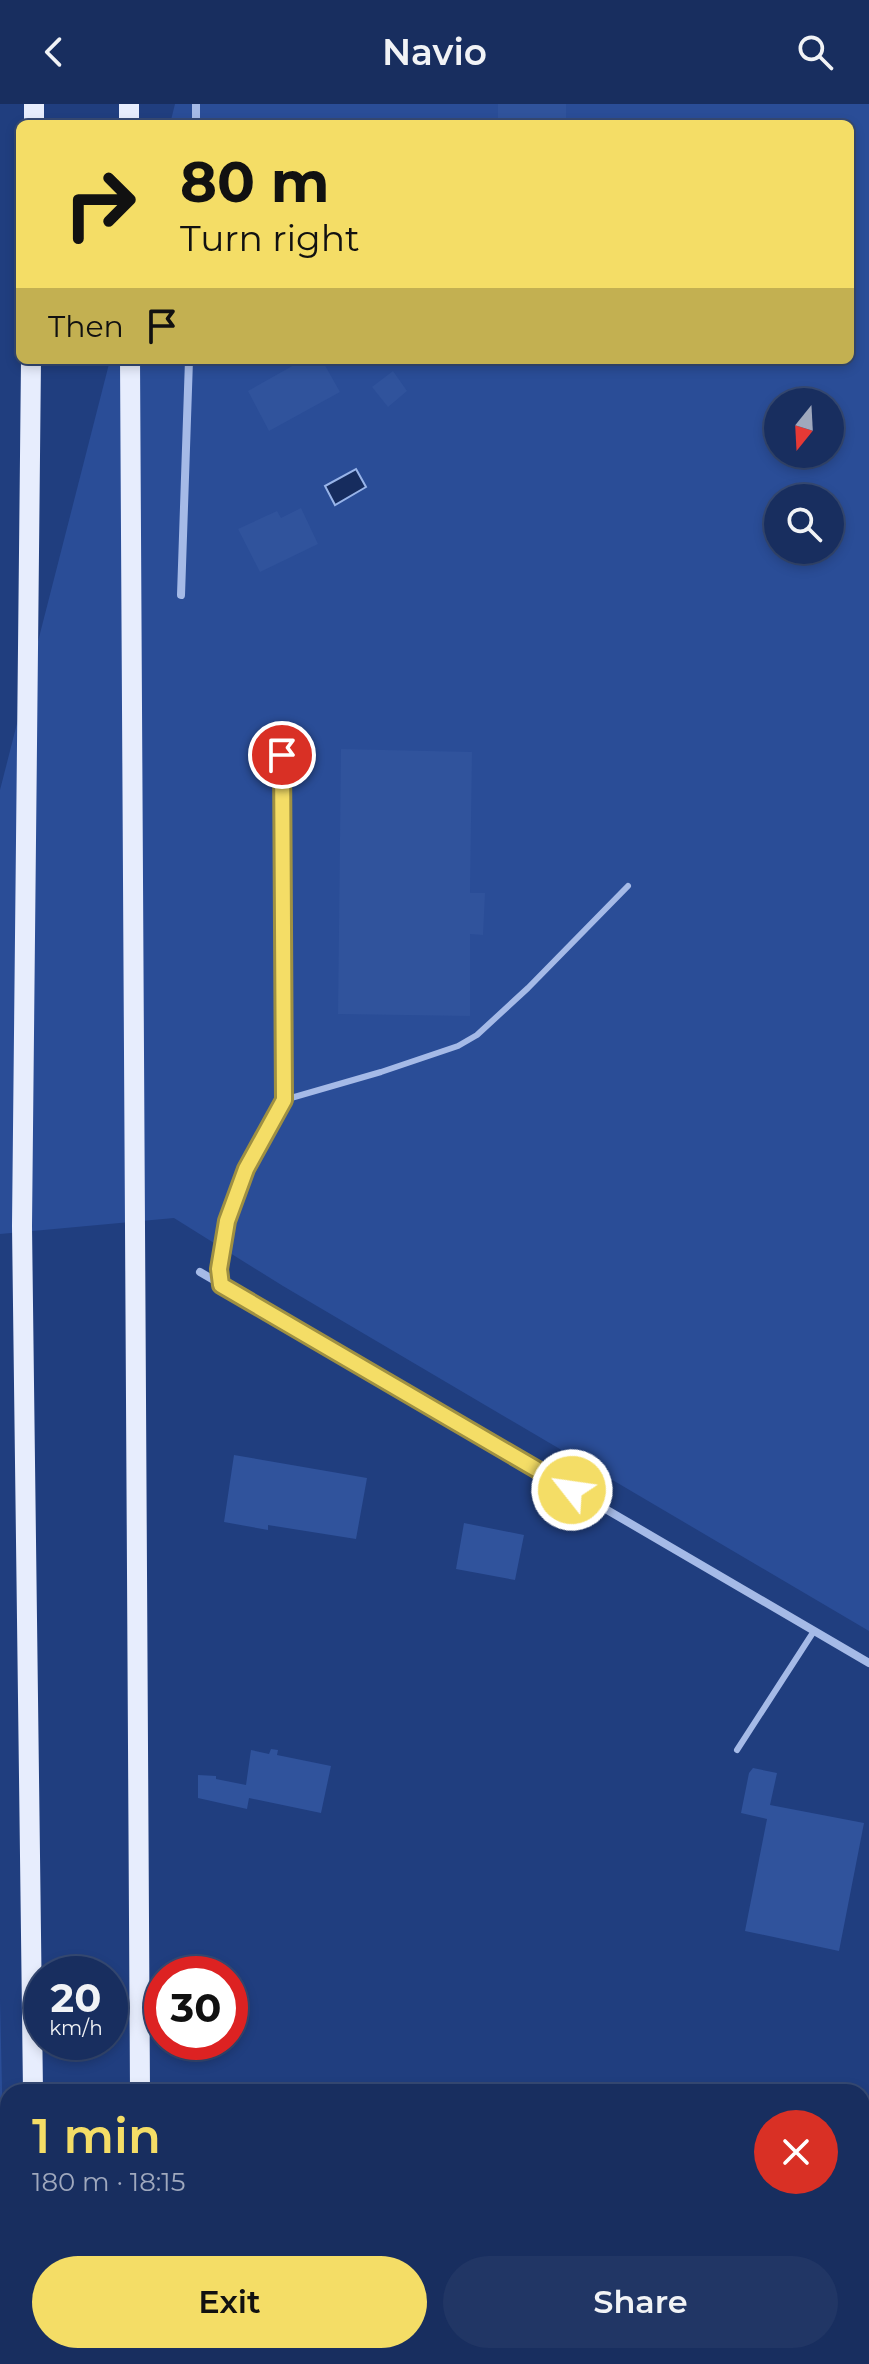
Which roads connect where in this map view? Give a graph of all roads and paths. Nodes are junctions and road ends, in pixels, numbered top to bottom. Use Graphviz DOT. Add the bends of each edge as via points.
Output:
graph roads {
  1 [pos="31,364"];
  2 [pos="130,364"];
  3 [pos="189,364"];
  4 [pos="181,595"];
  5 [pos="282,755"];
  6 [pos="628,886"];
  7 [pos="284,1100"];
  8 [pos="200,1272"];
  9 [pos="221,1285"];
  10 [pos="814,1631"];
  11 [pos="869,1663"];
  12 [pos="737,1750"];
  13 [pos="33,2084"];
  14 [pos="140,2084"];
  1 -- 13 [label="main road" via="22,1226"];
  2 -- 14 [label="main road"];
  3 -- 4 [label="street"];
  5 -- 7 [label="lane"];
  6 -- 7 [label="lane" via="477,1035 381,1072"];
  7 -- 9 [label="lane" via="246,1169 227,1221"];
  8 -- 9 [label="street"];
  9 -- 10 [label="street"];
  10 -- 11 [label="street"];
  10 -- 12 [label="lane"];
}
